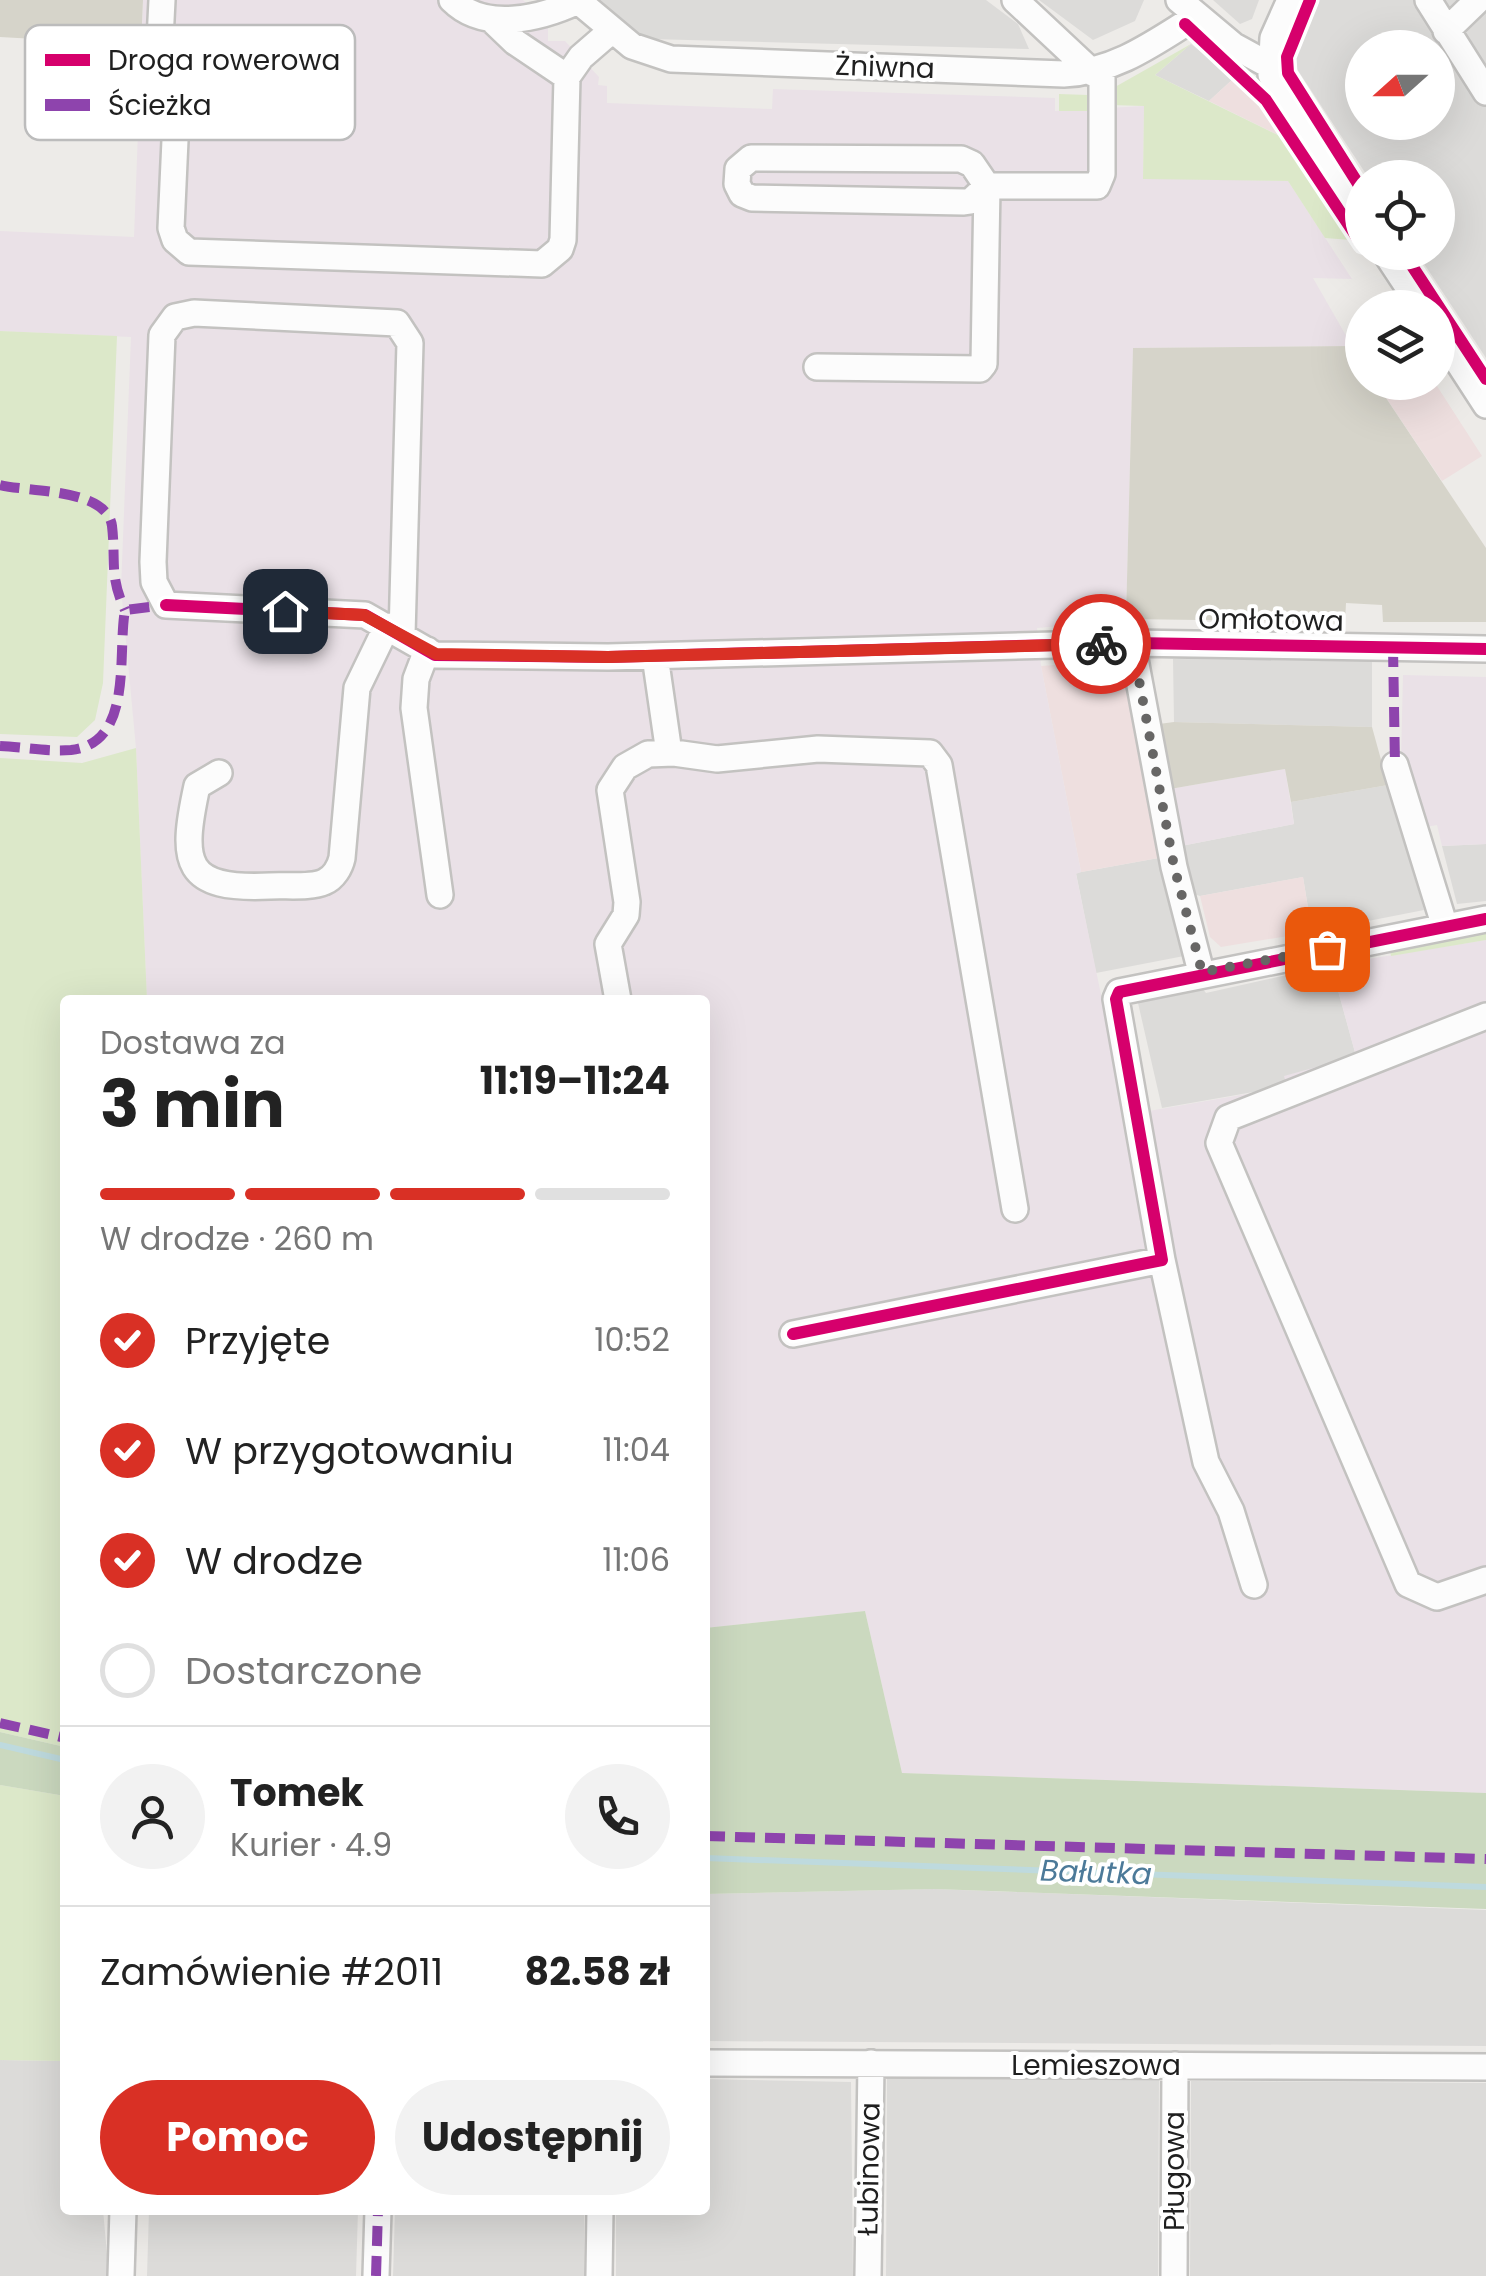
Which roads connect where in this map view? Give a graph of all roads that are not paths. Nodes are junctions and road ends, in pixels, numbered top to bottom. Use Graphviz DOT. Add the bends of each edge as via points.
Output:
graph roads {
  1 [pos="162,0"];
  2 [pos="452,0"];
  3 [pos="578,0"];
  4 [pos="1015,0"];
  5 [pos="1290,0"];
  6 [pos="1428,0"];
  7 [pos="1478,0"];
  8 [pos="1188,8"];
  9 [pos="490,19"];
  10 [pos="161,25"];
  11 [pos="1445,30"];
  12 [pos="1447,30"];
  13 [pos="611,31"];
  14 [pos="1455,45"];
  15 [pos="1270,65"];
  16 [pos="1097,71"];
  17 [pos="566,77"];
  18 [pos="1486,92"];
  19 [pos="175,140"];
  20 [pos="987,186"];
  21 [pos="1345,192"];
  22 [pos="1455,357"];
  23 [pos="817,367"];
  24 [pos="1486,405"];
  25 [pos="395,631"];
  26 [pos="1132,643"];
  27 [pos="1486,648"];
  28 [pos="427,650"];
  29 [pos="655,656"];
  30 [pos="669,753"];
  31 [pos="1395,764"];
  32 [pos="219,774"];
  33 [pos="440,895"];
  34 [pos="1486,920"];
  35 [pos="1445,927"];
  36 [pos="1202,972"];
  37 [pos="617,995"];
  38 [pos="1486,1016"];
  39 [pos="1015,1209"];
  40 [pos="1162,1260"];
  41 [pos="792,1334"];
  42 [pos="1486,1580"];
  43 [pos="1254,1585"];
  44 [pos="710,2063"];
  45 [pos="870,2063"];
  46 [pos="1175,2066"];
  47 [pos="1486,2067"];
  48 [pos="123,2215"];
  49 [pos="378,2215"];
  50 [pos="600,2215"];
  51 [pos="121,2276"];
  52 [pos="376,2276"];
  53 [pos="600,2276"];
  54 [pos="868,2276"];
  55 [pos="1174,2276"];
  1 -- 10 [label="street"];
  2 -- 9 [label="street" via="468,16"];
  3 -- 9 [label="street" via="551,14"];
  3 -- 13 [label="street, Żniwna"];
  4 -- 16 [label="street"];
  5 -- 15 [label="street"];
  6 -- 11 [label="street"];
  7 -- 12 [label="street"];
  8 -- 15 [label="street"];
  8 -- 16 [label="street"];
  9 -- 17 [label="street"];
  13 -- 16 [label="street, Żniwna" via="671,60"];
  13 -- 17 [label="street"];
  14 -- 18 [label="street"];
  15 -- 21 [label="street" via="1274,84"];
  16 -- 20 [label="street" via="1097,186"];
  17 -- 19 [label="street" via="563,240 542,264 189,252 172,228"];
  20 -- 20 [label="street" via="961,159 751,158 738,169 737,184 752,198 964,202"];
  20 -- 23 [label="street" via="980,369"];
  22 -- 24 [label="street"];
  25 -- 25 [label="street, Omłotowa" via="364,615 166,606 153,562 166,324 194,313 397,323 410,343"];
  25 -- 28 [label="street, Omłotowa"];
  25 -- 32 [label="street" via="357,688 342,858 324,882 225,888 202,879 188,827 197,786"];
  26 -- 27 [label="street, Omłotowa"];
  26 -- 29 [label="street, Omłotowa"];
  26 -- 36 [label="street" via="1174,866"];
  28 -- 29 [label="street, Omłotowa"];
  28 -- 33 [label="street" via="414,708"];
  29 -- 30 [label="street"];
  30 -- 37 [label="street" via="648,754 625,767 610,790 627,902 608,944"];
  30 -- 39 [label="street" via="717,760 838,749 936,758"];
  31 -- 35 [label="street"];
  34 -- 35 [label="street"];
  35 -- 36 [label="street"];
  36 -- 40 [label="street" via="1126,987 1116,998"];
  38 -- 42 [label="street" via="1228,1118 1219,1144 1408,1584 1437,1598"];
  40 -- 41 [label="street"];
  40 -- 43 [label="street" via="1206,1462"];
  44 -- 45 [label="street, Lemieszowa"];
  45 -- 46 [label="street, Lemieszowa"];
  45 -- 54 [label="street, Łubinowa"];
  46 -- 47 [label="street, Lemieszowa"];
  46 -- 55 [label="street, Pługowa"];
  48 -- 51 [label="street"];
  49 -- 52 [label="street"];
  50 -- 53 [label="street"];
}
